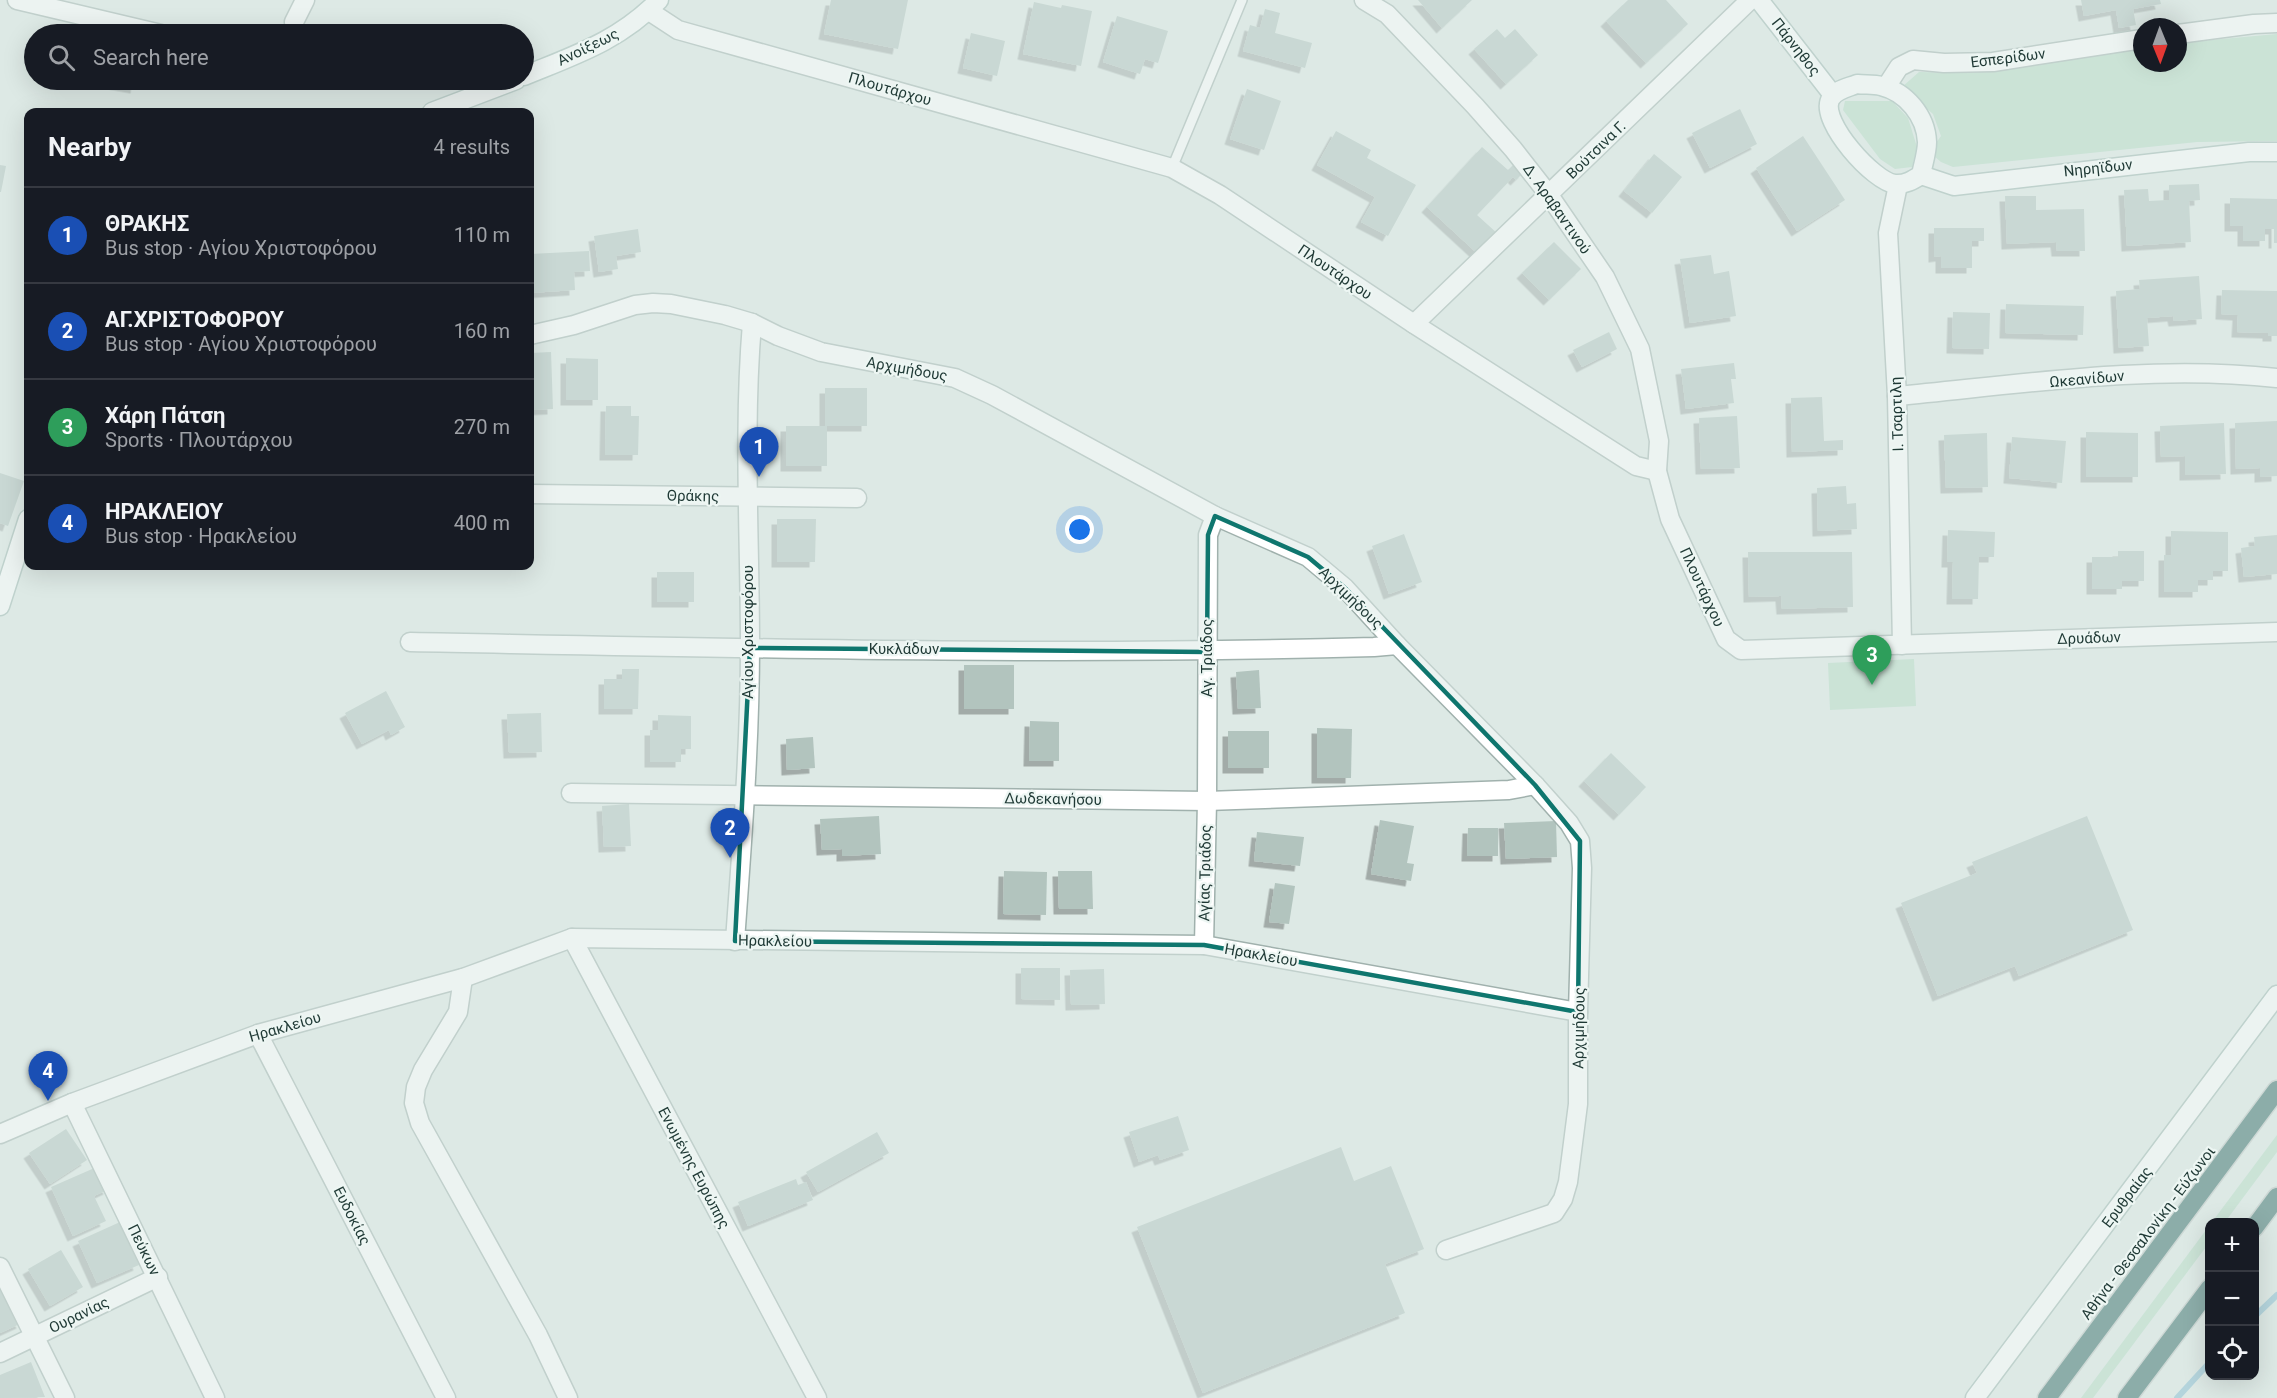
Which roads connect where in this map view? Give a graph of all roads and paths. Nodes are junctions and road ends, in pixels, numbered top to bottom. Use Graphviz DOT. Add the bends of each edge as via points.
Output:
graph roads {
  1 [pos="17,0"];
  2 [pos="305,0"];
  3 [pos="1242,0"];
  4 [pos="1364,0"];
  5 [pos="1750,0"];
  6 [pos="1759,0"];
  7 [pos="654,5"];
  8 [pos="294,22"];
  9 [pos="2277,23"];
  10 [pos="119,24"];
  11 [pos="2187,33"];
  12 [pos="2133,40"];
  13 [pos="534,72"];
  14 [pos="1886,87"];
  15 [pos="490,90"];
  16 [pos="1833,95"];
  17 [pos="442,108"];
  18 [pos="2277,152"];
  19 [pos="1172,168"];
  20 [pos="1921,175"];
  21 [pos="1898,185"];
  22 [pos="1549,195"];
  23 [pos="752,323"];
  24 [pos="1414,324"];
  25 [pos="534,334"];
  26 [pos="2277,378"];
  27 [pos="1897,396"];
  28 [pos="1657,471"];
  29 [pos="534,494"];
  30 [pos="748,497"];
  31 [pos="857,498"];
  32 [pos="1215,516"];
  33 [pos="24,531"];
  34 [pos="0,606"];
  35 [pos="2277,632"];
  36 [pos="410,642"];
  37 [pos="1397,645"];
  38 [pos="1902,645"];
  39 [pos="750,648"];
  40 [pos="1208,652"];
  41 [pos="1535,785"];
  42 [pos="571,793"];
  43 [pos="745,796"];
  44 [pos="1207,801"];
  45 [pos="572,938"];
  46 [pos="735,941"];
  47 [pos="1204,945"];
  48 [pos="463,978"];
  49 [pos="2277,995"];
  50 [pos="1578,1012"];
  51 [pos="258,1034"];
  52 [pos="2277,1090"];
  53 [pos="72,1103"];
  54 [pos="0,1134"];
  55 [pos="2277,1197"];
  56 [pos="2259,1220"];
  57 [pos="1446,1250"];
  58 [pos="0,1267"];
  59 [pos="158,1277"];
  60 [pos="2205,1295"];
  61 [pos="34,1336"];
  62 [pos="0,1353"];
  63 [pos="65,1398"];
  64 [pos="215,1398"];
  65 [pos="446,1398"];
  66 [pos="568,1398"];
  67 [pos="817,1398"];
  68 [pos="1975,1398"];
  69 [pos="2047,1398"];
  70 [pos="2127,1398"];
  1 -- 10 [label="street"];
  2 -- 8 [label="street"];
  3 -- 19 [label="lane"];
  4 -- 22 [label="street, Δ. Αραβαντινού" via="1387,14 1468,98"];
  5 -- 22 [label="street, Βούτσινα Γ."];
  6 -- 16 [label="street, Πάρνηθος"];
  7 -- 13 [label="street, Ανοίξεως" via="604,43"];
  7 -- 19 [label="street, Πλουτάρχου" via="678,30"];
  9 -- 11 [label="street"];
  12 -- 14 [label="street, Εσπερίδων" via="1993,62 1912,60 1899,67"];
  14 -- 16 [label="street" via="1857,84"];
  14 -- 20 [label="street" via="1903,96 1919,114 1927,138"];
  15 -- 17 [label="street"];
  16 -- 21 [label="street" via="1828,106 1830,115 1848,146 1881,179"];
  18 -- 20 [label="street, Νηρηϊδων" via="2237,153 1954,186"];
  19 -- 24 [label="street, Πλουτάρχου" via="1220,195"];
  20 -- 21 [label="street"];
  21 -- 27 [label="street, Ι. Τσαρτιλη" via="1888,233"];
  22 -- 24 [label="street, Βούτσινα Γ."];
  22 -- 28 [label="street, Δ. Αραβαντινού" via="1605,277 1640,349 1659,441"];
  23 -- 25 [label="street, Αρχιμήδους" via="653,303 634,304"];
  23 -- 30 [label="street, Αγίου Χριστοφόρου"];
  23 -- 32 [label="street, Αρχιμήδους" via="821,352 955,378 1003,400"];
  24 -- 28 [label="street, Πλουτάρχου" via="1636,466"];
  26 -- 27 [label="street, Ωκεανίδων" via="2161,372"];
  27 -- 38 [label="street, Ι. Τσαρτιλη"];
  28 -- 38 [label="street, Πλουτάρχου" via="1670,519 1726,639 1741,650"];
  29 -- 30 [label="street, Θράκης"];
  30 -- 31 [label="street, Θράκης"];
  30 -- 39 [label="street, Αγίου Χριστοφόρου"];
  32 -- 37 [label="street, Αρχιμήδους" via="1308,557 1345,588"];
  32 -- 40 [label="street, Αγ. Τριάδος" via="1208,535"];
  33 -- 34 [label="street"];
  35 -- 38 [label="street, Δρυάδων"];
  36 -- 39 [label="street, Κυκλάδων"];
  37 -- 40 [label="street, Κυκλάδων"];
  37 -- 41 [label="street, Αρχιμήδους"];
  39 -- 40 [label="street, Κυκλάδων"];
  39 -- 43 [label="street, Αγίου Χριστοφόρου"];
  40 -- 44 [label="street, Αγ. Τριάδος"];
  41 -- 44 [label="street, Δωδεκανήσου" via="1509,790"];
  41 -- 50 [label="street, Αρχιμήδους" via="1580,841"];
  42 -- 43 [label="street, Δωδεκανήσου"];
  43 -- 44 [label="street, Δωδεκανήσου"];
  43 -- 46 [label="street, Αγίου Χριστοφόρου"];
  44 -- 47 [label="street, Αγίας Τριάδος"];
  45 -- 46 [label="street, Ηρακλείου"];
  45 -- 48 [label="street, Ηρακλείου"];
  45 -- 67 [label="street, Ενωμένης Ευρώπης"];
  46 -- 47 [label="street, Ηρακλείου"];
  47 -- 50 [label="street, Ηρακλείου"];
  48 -- 51 [label="street, Ηρακλείου"];
  48 -- 66 [label="street" via="458,1012 423,1070 414,1103 420,1123 538,1335"];
  49 -- 68 [label="street, Ερυθραίας"];
  50 -- 57 [label="street, Αρχιμήδους" via="1578,1104 1563,1199 1554,1213"];
  51 -- 53 [label="street, Ηρακλείου"];
  51 -- 65 [label="street, Ευδοκίας"];
  52 -- 69 [label="highway, Αθήνα - Θεσσαλονίκη - Εύζωνοι"];
  53 -- 54 [label="street, Ηρακλείου"];
  53 -- 59 [label="street, Πεύκων"];
  55 -- 56 [label="highway"];
  58 -- 61 [label="street"];
  59 -- 61 [label="street, Ουρανίας"];
  59 -- 64 [label="street, Πεύκων"];
  60 -- 70 [label="highway"];
  61 -- 62 [label="street, Ουρανίας"];
  61 -- 63 [label="street"];
}
